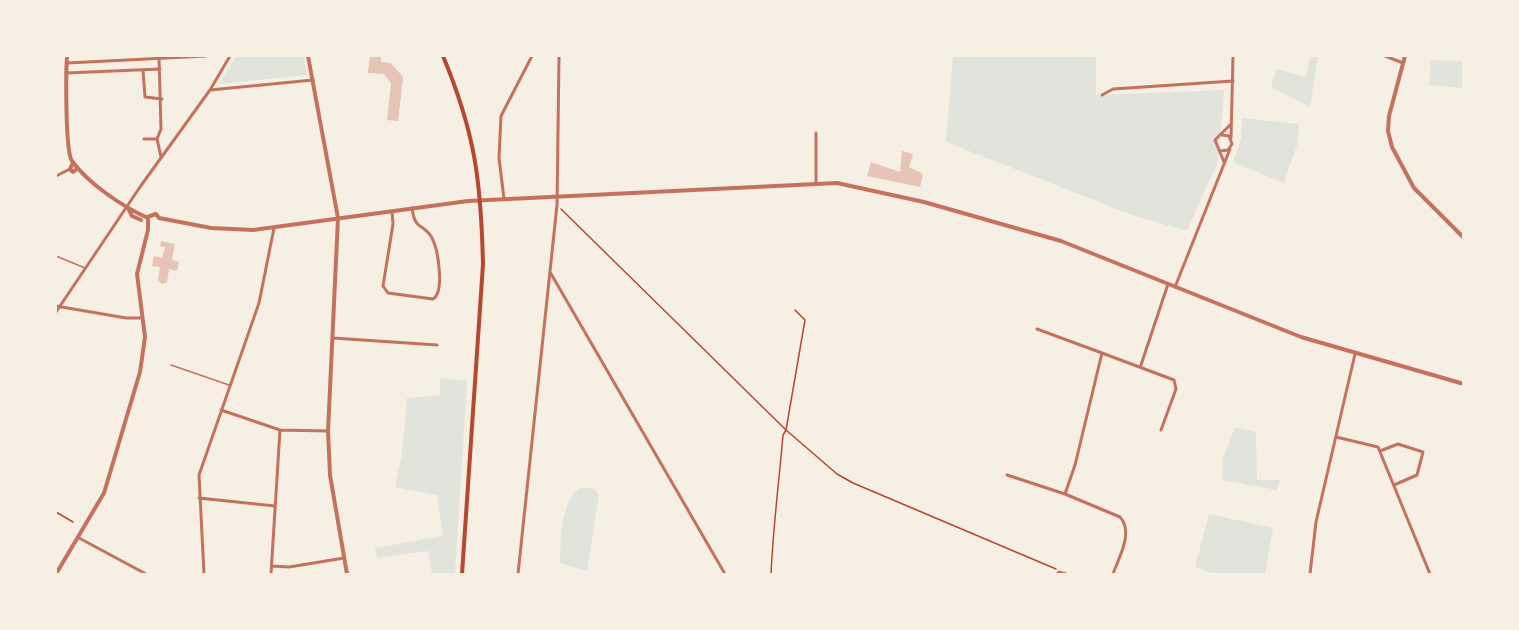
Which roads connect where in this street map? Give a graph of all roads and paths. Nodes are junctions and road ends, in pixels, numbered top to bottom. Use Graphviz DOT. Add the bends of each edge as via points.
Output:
graph roads {
  1 [pos="67,56"];
  2 [pos="206,56"];
  3 [pos="230,56"];
  4 [pos="308,56"];
  5 [pos="443,56"];
  6 [pos="532,56"];
  7 [pos="559,56"];
  8 [pos="1233,56"];
  9 [pos="1385,56"];
  10 [pos="1405,56"];
  11 [pos="160,57"];
  12 [pos="67,63"];
  13 [pos="1403,63"];
  14 [pos="160,69"];
  15 [pos="143,70"];
  16 [pos="66,73"];
  17 [pos="313,80"];
  18 [pos="1233,81"];
  19 [pos="210,90"];
  20 [pos="1102,95"];
  21 [pos="162,99"];
  22 [pos="1232,122"];
  23 [pos="816,133"];
  24 [pos="1221,135"];
  25 [pos="1231,138"];
  26 [pos="144,139"];
  27 [pos="157,139"];
  28 [pos="1230,149"];
  29 [pos="1219,150"];
  30 [pos="161,158"];
  31 [pos="73,163"];
  32 [pos="1224,163"];
  33 [pos="77,169"];
  34 [pos="69,170"];
  35 [pos="56,176"];
  36 [pos="816,183"];
  37 [pos="557,197"];
  38 [pos="501,199"];
  39 [pos="557,205"];
  40 [pos="128,208"];
  41 [pos="412,208"];
  42 [pos="392,211"];
  43 [pos="338,218"];
  44 [pos="145,220"];
  45 [pos="274,228"];
  46 [pos="1464,238"];
  47 [pos="56,256"];
  48 [pos="86,268"];
  49 [pos="550,272"];
  50 [pos="1168,284"];
  51 [pos="1175,287"];
  52 [pos="57,307"];
  53 [pos="795,310"];
  54 [pos="56,312"];
  55 [pos="141,318"];
  56 [pos="1037,329"];
  57 [pos="331,338"];
  58 [pos="437,345"];
  59 [pos="1102,352"];
  60 [pos="1355,354"];
  61 [pos="171,365"];
  62 [pos="1141,365"];
  63 [pos="1464,384"];
  64 [pos="230,385"];
  65 [pos="221,410"];
  66 [pos="280,430"];
  67 [pos="786,430"];
  68 [pos="1161,430"];
  69 [pos="328,431"];
  70 [pos="1335,436"];
  71 [pos="1380,451"];
  72 [pos="1006,475"];
  73 [pos="1394,485"];
  74 [pos="1065,494"];
  75 [pos="199,498"];
  76 [pos="275,506"];
  77 [pos="56,512"];
  78 [pos="73,522"];
  79 [pos="79,538"];
  80 [pos="344,558"];
  81 [pos="272,567"];
  82 [pos="1058,573"];
  83 [pos="56,574"];
  84 [pos="146,574"];
  85 [pos="204,574"];
  86 [pos="272,574"];
  87 [pos="347,574"];
  88 [pos="462,574"];
  89 [pos="518,574"];
  90 [pos="725,574"];
  91 [pos="771,574"];
  92 [pos="1066,574"];
  93 [pos="1113,574"];
  94 [pos="1310,574"];
  95 [pos="1430,574"];
  1 -- 12 [label="street"];
  2 -- 11 [label="street"];
  3 -- 19 [label="street"];
  4 -- 17 [label="street"];
  5 -- 88 [label="main road" via="469,125 478,164 482,214 483,264"];
  6 -- 38 [label="street" via="500,123"];
  7 -- 37 [label="street"];
  8 -- 18 [label="street"];
  9 -- 13 [label="street"];
  10 -- 13 [label="street"];
  11 -- 12 [label="street"];
  11 -- 14 [label="street"];
  12 -- 16 [label="street"];
  13 -- 46 [label="street" via="1389,116 1392,147 1414,188"];
  14 -- 15 [label="street"];
  14 -- 21 [label="street"];
  15 -- 16 [label="street"];
  15 -- 21 [label="street" via="145,98"];
  16 -- 31 [label="street"];
  17 -- 19 [label="street"];
  17 -- 43 [label="street"];
  18 -- 20 [label="street" via="1113,89"];
  18 -- 22 [label="street"];
  19 -- 30 [label="street"];
  21 -- 27 [label="street"];
  22 -- 24 [label="street"];
  22 -- 25 [label="street"];
  23 -- 36 [label="street"];
  24 -- 25 [label="street"];
  24 -- 29 [label="street" via="1215,143"];
  25 -- 28 [label="street"];
  26 -- 27 [label="street"];
  27 -- 30 [label="street"];
  28 -- 29 [label="street"];
  28 -- 32 [label="street"];
  29 -- 32 [label="street"];
  30 -- 40 [label="street"];
  31 -- 33 [label="street" via="78,165"];
  31 -- 34 [label="street"];
  32 -- 51 [label="street"];
  33 -- 34 [label="street"];
  33 -- 40 [label="street"];
  34 -- 35 [label="street"];
  36 -- 37 [label="street"];
  36 -- 50 [label="street" via="870,189 1000,223 1061,241"];
  37 -- 38 [label="street"];
  37 -- 39 [label="street"];
  38 -- 41 [label="street"];
  39 -- 49 [label="street"];
  39 -- 67 [label="path"];
  40 -- 44 [label="street" via="132,216"];
  40 -- 48 [label="street"];
  41 -- 42 [label="street"];
  41 -- 42 [label="street" via="414,221 433,239 441,287 433,299 388,293 384,286"];
  42 -- 43 [label="street"];
  43 -- 45 [label="street"];
  43 -- 57 [label="street"];
  44 -- 45 [label="street" via="151,214 227,230"];
  44 -- 55 [label="street" via="137,281"];
  45 -- 64 [label="street" via="259,303"];
  47 -- 48 [label="lane"];
  48 -- 52 [label="street"];
  49 -- 89 [label="street"];
  49 -- 90 [label="street"];
  50 -- 51 [label="street"];
  50 -- 62 [label="street"];
  51 -- 60 [label="street" via="1269,326"];
  52 -- 54 [label="street"];
  52 -- 55 [label="street"];
  53 -- 67 [label="path" via="805,320"];
  55 -- 79 [label="street" via="145,336 143,357 133,398 104,493"];
  56 -- 59 [label="street"];
  57 -- 58 [label="street"];
  57 -- 69 [label="street"];
  59 -- 62 [label="street"];
  59 -- 74 [label="street"];
  60 -- 63 [label="street"];
  60 -- 70 [label="street"];
  61 -- 64 [label="lane"];
  62 -- 68 [label="street" via="1176,384"];
  64 -- 65 [label="street"];
  65 -- 66 [label="street"];
  65 -- 75 [label="street" via="199,476"];
  66 -- 69 [label="street"];
  66 -- 76 [label="street"];
  67 -- 82 [label="path" via="853,483"];
  67 -- 91 [label="path" via="773,525"];
  69 -- 80 [label="street" via="330,475"];
  70 -- 71 [label="street" via="1378,447"];
  70 -- 94 [label="street" via="1316,522"];
  71 -- 73 [label="street"];
  71 -- 73 [label="street" via="1398,444 1423,452 1417,475"];
  72 -- 74 [label="street"];
  73 -- 95 [label="street"];
  74 -- 93 [label="street" via="1120,517 1126,524 1127,533"];
  75 -- 76 [label="street"];
  75 -- 85 [label="street"];
  76 -- 81 [label="street"];
  77 -- 78 [label="path"];
  79 -- 83 [label="street"];
  79 -- 84 [label="street"];
  80 -- 81 [label="street"];
  80 -- 87 [label="street"];
  81 -- 86 [label="street"];
  82 -- 92 [label="street"];
}
